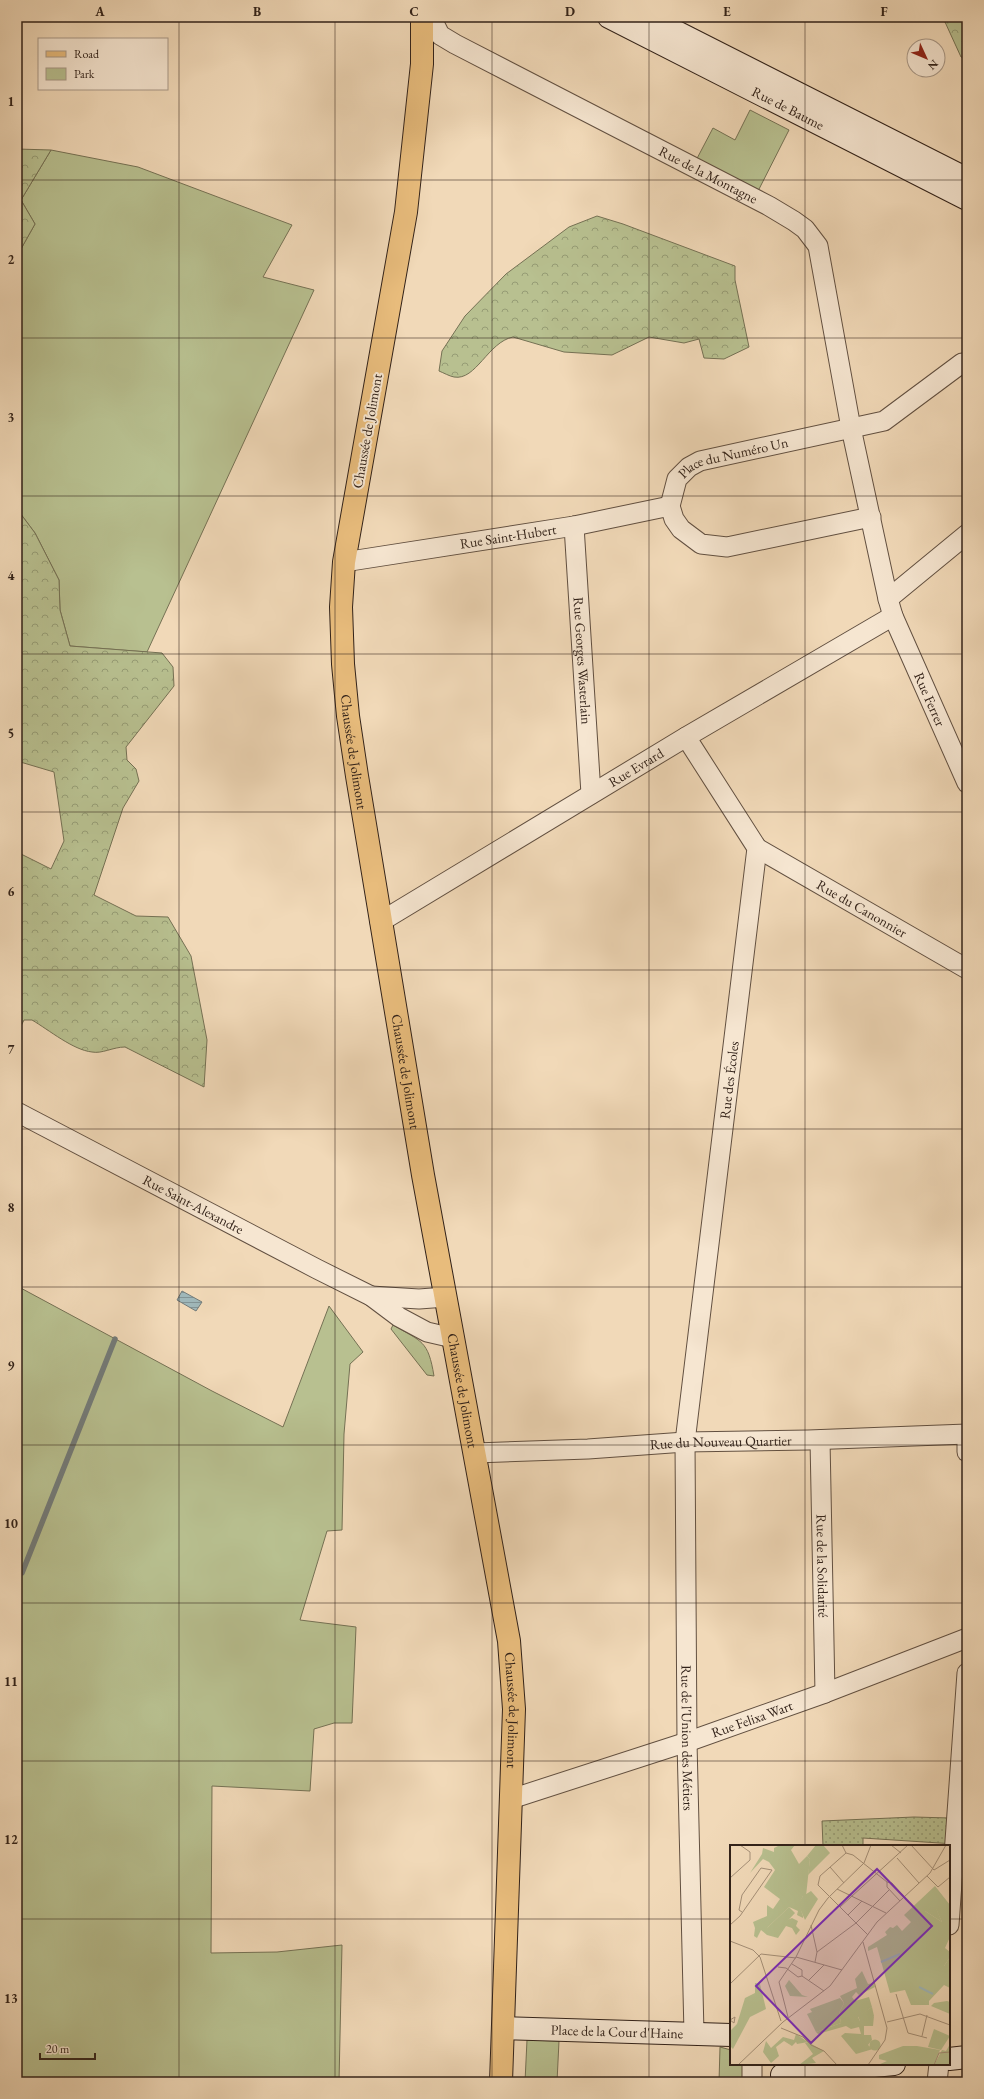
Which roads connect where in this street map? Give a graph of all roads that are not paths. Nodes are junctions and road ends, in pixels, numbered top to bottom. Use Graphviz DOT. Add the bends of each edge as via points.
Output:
graph roads {
  1 [pos="609,17"];
  2 [pos="647,17"];
  3 [pos="430,19"];
  4 [pos="967,179"];
  5 [pos="967,199"];
  6 [pos="962,363"];
  7 [pos="851,428"];
  8 [pos="670,506"];
  9 [pos="871,517"];
  10 [pos="574,526"];
  11 [pos="967,534"];
  12 [pos="344,562"];
  13 [pos="891,607"];
  14 [pos="686,737"];
  15 [pos="967,783"];
  16 [pos="591,794"];
  17 [pos="757,848"];
  18 [pos="380,922"];
  19 [pos="967,969"];
  20 [pos="17,1112"];
  21 [pos="371,1296"];
  22 [pos="446,1297"];
  23 [pos="453,1338"];
  24 [pos="967,1434"];
  25 [pos="820,1440"];
  26 [pos="685,1442"];
  27 [pos="967,1452"];
  28 [pos="475,1453"];
  29 [pos="967,1638"];
  30 [pos="967,1673"];
  31 [pos="825,1693"];
  32 [pos="687,1742"];
  33 [pos="511,1799"];
  34 [pos="950,1911"];
  35 [pos="503,2028"];
  36 [pos="694,2033"];
  37 [pos="730,2035"];
  38 [pos="967,2057"];
  39 [pos="950,2058"];
  40 [pos="752,2065"];
  41 [pos="882,2065"];
  42 [pos="939,2065"];
  43 [pos="776,2074"];
  44 [pos="501,2082"];
  45 [pos="752,2082"];
  46 [pos="937,2082"];
  1 -- 5 [label="main road, Rue de Baume"];
  2 -- 4 [label="main road, Rue de Baume"];
  3 -- 7 [label="street, Rue de la Montagne" via="440,35 455,44 769,206 805,229 818,246"];
  3 -- 12 [label="main road, Chaussée de Jolimont" via="422,64 406,212"];
  6 -- 7 [label="street, Place du Numéro Un" via="884,421"];
  7 -- 8 [label="street, Place du Numéro Un" via="700,461 677,478"];
  7 -- 9 [label="street"];
  8 -- 9 [label="street" via="674,519 690,537 701,544 728,547"];
  8 -- 10 [label="street, Rue Saint-Hubert"];
  9 -- 13 [label="street"];
  10 -- 12 [label="street, Rue Saint-Hubert"];
  10 -- 16 [label="street, Rue Georges Wasterlain"];
  11 -- 13 [label="street, Rue Evrard"];
  12 -- 18 [label="main road, Chaussée de Jolimont" via="340,607 345,690"];
  13 -- 14 [label="street, Rue Evrard"];
  13 -- 15 [label="street, Rue Ferrer"];
  14 -- 16 [label="street, Rue Evrard"];
  14 -- 17 [label="street"];
  16 -- 18 [label="street, Rue Evrard"];
  17 -- 19 [label="street, Rue du Canonnier"];
  17 -- 26 [label="street, Rue des Écoles"];
  18 -- 22 [label="main road, Chaussée de Jolimont"];
  20 -- 21 [label="street, Rue Saint-Alexandre"];
  21 -- 22 [label="street, Rue Saint-Alexandre" via="419,1299"];
  21 -- 23 [label="street, Rue Saint-Alexandre" via="399,1317 427,1332"];
  22 -- 23 [label="main road, Chaussée de Jolimont"];
  23 -- 28 [label="main road, Chaussée de Jolimont"];
  24 -- 25 [label="street, Rue du Nouveau Quartier"];
  24 -- 27 [label="street"];
  25 -- 26 [label="street, Rue du Nouveau Quartier"];
  25 -- 31 [label="street, Rue de la Solidarité"];
  26 -- 28 [label="street, Rue du Nouveau Quartier"];
  26 -- 32 [label="street, Rue de l'Union des Métiers"];
  28 -- 33 [label="main road, Chaussée de Jolimont" via="509,1641 514,1708"];
  29 -- 31 [label="street, Rue Felixa Wart"];
  30 -- 34 [label="street"];
  31 -- 32 [label="street, Rue Felixa Wart"];
  32 -- 33 [label="street, Rue Felixa Wart"];
  32 -- 36 [label="street, Rue de l'Union des Métiers"];
  33 -- 35 [label="main road, Chaussée de Jolimont"];
  35 -- 36 [label="main road, Place de la Cour d'Haine"];
  35 -- 44 [label="main road, Chaussée de Jolimont"];
  36 -- 37 [label="main road, Place de la Cour d'Haine"];
  38 -- 39 [label="main road"];
  40 -- 45 [label="street"];
  41 -- 43 [label="main road"];
  42 -- 46 [label="street"];
}
